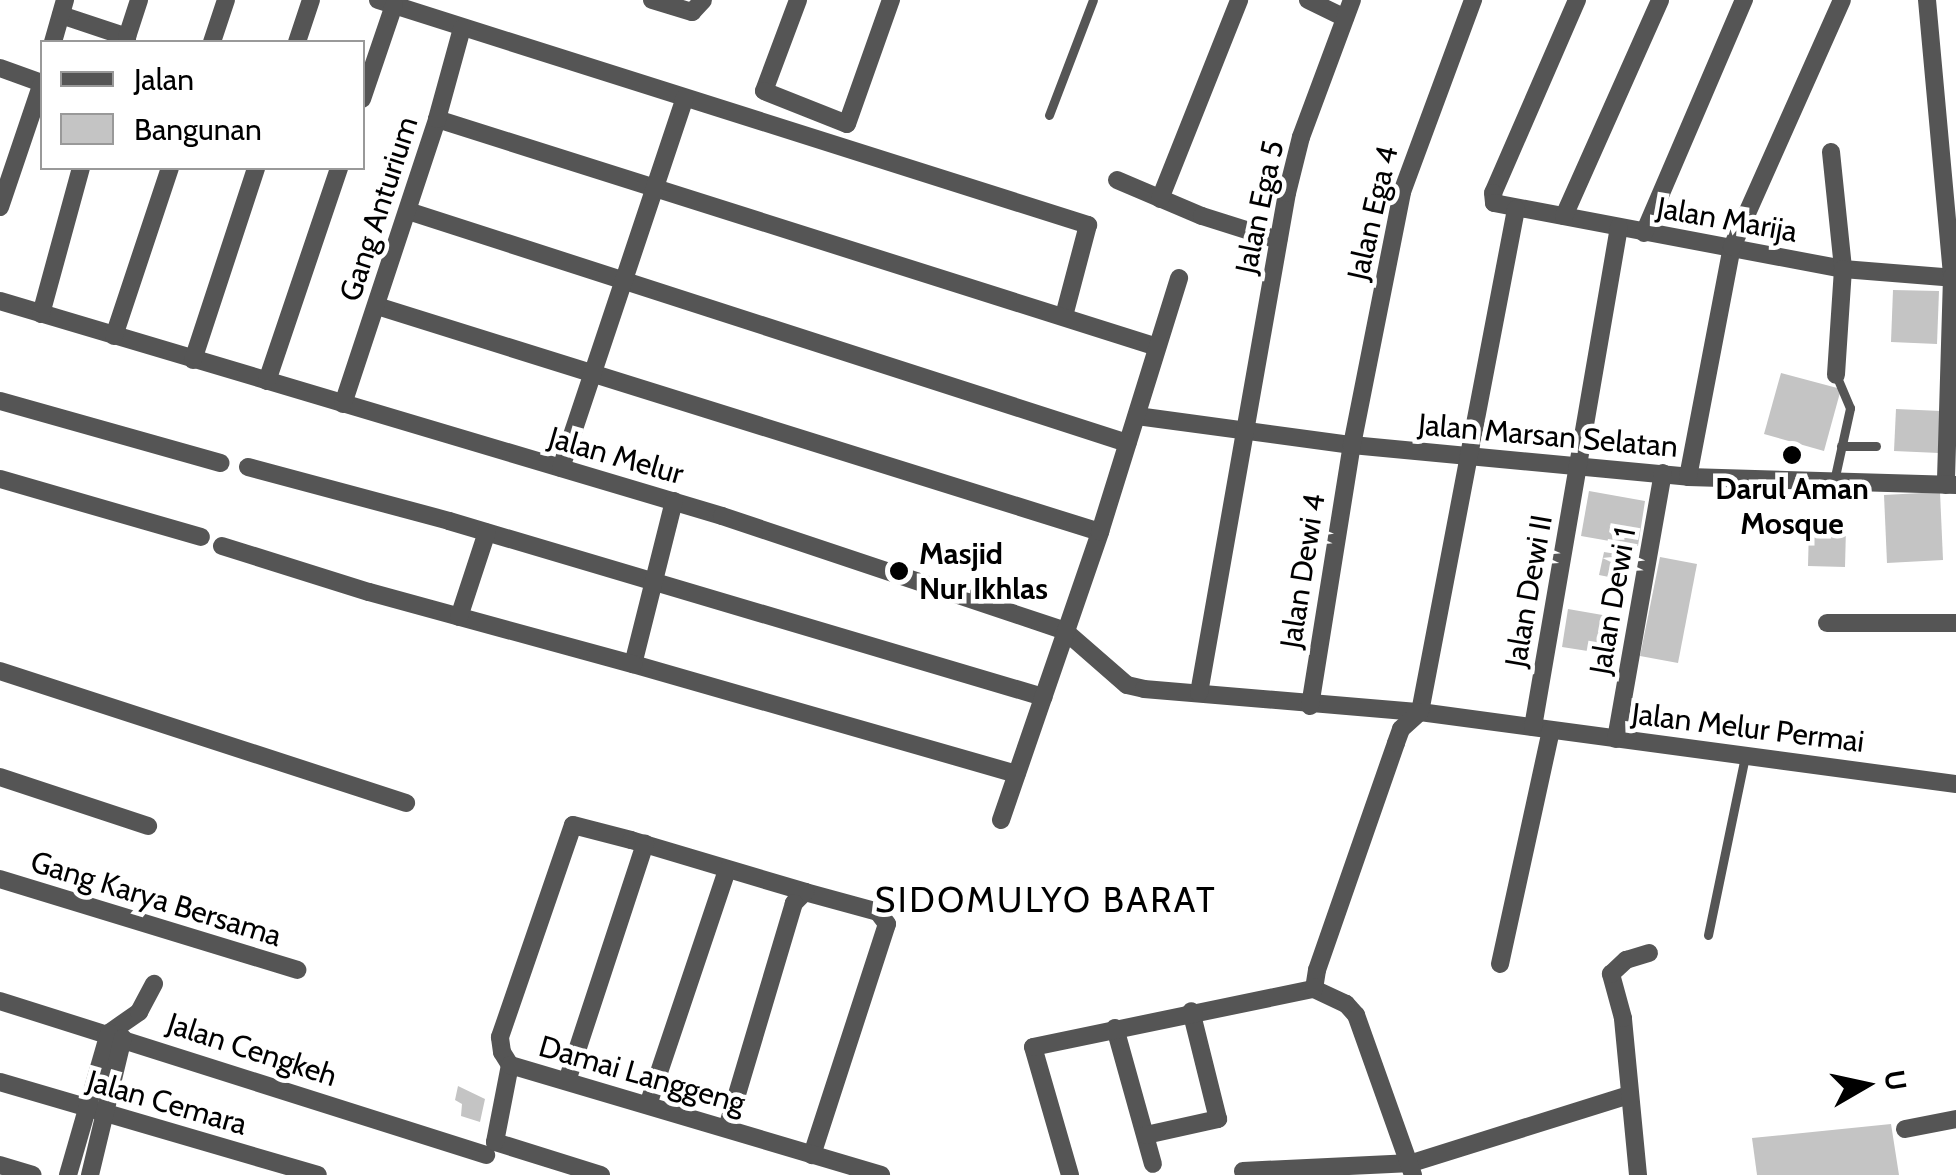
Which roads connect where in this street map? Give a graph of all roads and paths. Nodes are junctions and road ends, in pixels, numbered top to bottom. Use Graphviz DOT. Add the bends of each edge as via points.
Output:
graph roads {
  1 [pos="139,0"];
  2 [pos="226,0"];
  3 [pos="311,0"];
  4 [pos="652,0"];
  5 [pos="703,0"];
  6 [pos="798,0"];
  7 [pos="891,0"];
  8 [pos="1093,0"];
  9 [pos="1239,0"];
  10 [pos="1308,0"];
  11 [pos="1473,0"];
  12 [pos="1577,0"];
  13 [pos="1660,0"];
  14 [pos="1744,0"];
  15 [pos="1842,0"];
  16 [pos="1927,0"];
  17 [pos="386,3"];
  18 [pos="63,8"];
  19 [pos="1349,9"];
  20 [pos="462,28"];
  21 [pos="54,40"];
  22 [pos="213,40"];
  23 [pos="298,40"];
  24 [pos="0,68"];
  25 [pos="40,81"];
  26 [pos="40,87"];
  27 [pos="365,87"];
  28 [pos="684,98"];
  29 [pos="1050,116"];
  30 [pos="437,118"];
  31 [pos="1832,152"];
  32 [pos="80,170"];
  33 [pos="169,170"];
  34 [pos="255,170"];
  35 [pos="338,170"];
  36 [pos="5,178"];
  37 [pos="1118,180"];
  38 [pos="654,188"];
  39 [pos="1160,199"];
  40 [pos="0,208"];
  41 [pos="408,210"];
  42 [pos="1516,210"];
  43 [pos="1564,216"];
  44 [pos="1619,227"];
  45 [pos="1644,233"];
  46 [pos="1278,240"];
  47 [pos="1732,247"];
  48 [pos="1843,270"];
  49 [pos="1178,278"];
  50 [pos="1954,278"];
  51 [pos="622,283"];
  52 [pos="0,301"];
  53 [pos="377,306"];
  54 [pos="41,314"];
  55 [pos="1064,316"];
  56 [pos="114,336"];
  57 [pos="1156,347"];
  58 [pos="193,360"];
  59 [pos="592,373"];
  60 [pos="1836,375"];
  61 [pos="267,382"];
  62 [pos="0,401"];
  63 [pos="343,404"];
  64 [pos="1137,416"];
  65 [pos="1247,431"];
  66 [pos="1127,443"];
  67 [pos="1352,445"];
  68 [pos="1841,446"];
  69 [pos="1876,446"];
  70 [pos="1468,455"];
  71 [pos="220,464"];
  72 [pos="1579,465"];
  73 [pos="248,468"];
  74 [pos="561,468"];
  75 [pos="1663,474"];
  76 [pos="1688,477"];
  77 [pos="0,480"];
  78 [pos="1834,482"];
  79 [pos="1951,485"];
  80 [pos="674,501"];
  81 [pos="487,532"];
  82 [pos="1100,532"];
  83 [pos="201,537"];
  84 [pos="222,546"];
  85 [pos="652,583"];
  86 [pos="460,617"];
  87 [pos="1956,622"];
  88 [pos="1827,623"];
  89 [pos="1065,631"];
  90 [pos="633,664"];
  91 [pos="0,671"];
  92 [pos="1199,693"];
  93 [pos="1043,698"];
  94 [pos="1310,706"];
  95 [pos="1420,712"];
  96 [pos="1542,729"];
  97 [pos="1616,739"];
  98 [pos="1746,754"];
  99 [pos="1017,774"];
  100 [pos="0,777"];
  101 [pos="1956,784"];
  102 [pos="406,803"];
  103 [pos="1002,820"];
  104 [pos="148,826"];
  105 [pos="645,844"];
  106 [pos="727,870"];
  107 [pos="0,880"];
  108 [pos="805,892"];
  109 [pos="1708,936"];
  110 [pos="1649,953"];
  111 [pos="1500,964"];
  112 [pos="296,970"];
  113 [pos="154,984"];
  114 [pos="1314,988"];
  115 [pos="0,1001"];
  116 [pos="1191,1010"];
  117 [pos="1115,1028"];
  118 [pos="116,1036"];
  119 [pos="510,1065"];
  120 [pos="0,1082"];
  121 [pos="567,1082"];
  122 [pos="1629,1095"];
  123 [pos="648,1105"];
  124 [pos="95,1111"];
  125 [pos="1956,1119"];
  126 [pos="727,1128"];
  127 [pos="1906,1129"];
  128 [pos="1146,1135"];
  129 [pos="491,1148"];
  130 [pos="812,1155"];
  131 [pos="1153,1164"];
  132 [pos="0,1166"];
  133 [pos="1413,1169"];
  134 [pos="1243,1171"];
  135 [pos="33,1175"];
  136 [pos="68,1175"];
  137 [pos="90,1175"];
  138 [pos="318,1175"];
  139 [pos="480,1175"];
  140 [pos="601,1175"];
  141 [pos="882,1175"];
  142 [pos="1070,1175"];
  143 [pos="1638,1175"];
  1 -- 18 [label="street" via="127,37"];
  2 -- 22 [label="street"];
  3 -- 23 [label="street"];
  4 -- 5 [label="street" via="692,12"];
  6 -- 7 [label="street" via="764,91 847,124"];
  8 -- 29 [label="lane"];
  9 -- 39 [label="street"];
  10 -- 19 [label="street"];
  11 -- 67 [label="street, Jalan Ega 4" via="1406,177"];
  12 -- 42 [label="street, Jalan Marija" via="1492,199"];
  13 -- 43 [label="street"];
  14 -- 45 [label="street"];
  15 -- 47 [label="street"];
  16 -- 50 [label="street"];
  17 -- 20 [label="street"];
  17 -- 27 [label="street"];
  18 -- 21 [label="street"];
  19 -- 46 [label="street, Jalan Ega 5" via="1298,149"];
  20 -- 28 [label="street"];
  20 -- 30 [label="street, Gang Anturium"];
  24 -- 25 [label="street"];
  26 -- 36 [label="street"];
  28 -- 38 [label="street"];
  28 -- 55 [label="street" via="1088,225"];
  30 -- 38 [label="street"];
  30 -- 41 [label="street, Gang Anturium"];
  31 -- 48 [label="street"];
  32 -- 54 [label="street"];
  33 -- 56 [label="street"];
  34 -- 58 [label="street"];
  35 -- 61 [label="street"];
  36 -- 40 [label="street"];
  37 -- 39 [label="street"];
  38 -- 51 [label="street"];
  38 -- 55 [label="street"];
  39 -- 46 [label="street"];
  41 -- 51 [label="street"];
  41 -- 53 [label="street, Gang Anturium"];
  42 -- 43 [label="street, Jalan Marija"];
  42 -- 70 [label="street"];
  43 -- 44 [label="street, Jalan Marija"];
  44 -- 45 [label="street, Jalan Marija"];
  44 -- 72 [label="street, Jalan Dewi II"];
  45 -- 47 [label="street, Jalan Marija"];
  46 -- 65 [label="street, Jalan Ega 5"];
  47 -- 48 [label="street, Jalan Marija"];
  47 -- 76 [label="street"];
  48 -- 50 [label="street, Jalan Marija"];
  48 -- 60 [label="street"];
  49 -- 57 [label="street"];
  50 -- 79 [label="street"];
  51 -- 59 [label="street"];
  51 -- 66 [label="street"];
  52 -- 54 [label="street, Jalan Melur"];
  53 -- 59 [label="street"];
  53 -- 63 [label="street, Gang Anturium"];
  54 -- 56 [label="street, Jalan Melur"];
  55 -- 57 [label="street"];
  56 -- 58 [label="street, Jalan Melur"];
  57 -- 64 [label="street"];
  58 -- 61 [label="street, Jalan Melur"];
  59 -- 74 [label="street"];
  59 -- 82 [label="street"];
  60 -- 68 [label="lane" via="1850,408"];
  61 -- 63 [label="street, Jalan Melur"];
  62 -- 71 [label="street"];
  63 -- 74 [label="street, Jalan Melur"];
  64 -- 65 [label="street, Jalan Marsan Selatan"];
  64 -- 66 [label="street"];
  65 -- 67 [label="street, Jalan Marsan Selatan"];
  65 -- 92 [label="street, Jalan Ega 5"];
  66 -- 82 [label="street"];
  67 -- 70 [label="street, Jalan Marsan Selatan"];
  67 -- 94 [label="street, Jalan Dewi 4"];
  68 -- 69 [label="lane"];
  68 -- 78 [label="lane"];
  70 -- 72 [label="street, Jalan Marsan Selatan"];
  70 -- 95 [label="street"];
  72 -- 75 [label="street, Jalan Marsan Selatan"];
  72 -- 96 [label="street, Jalan Dewi II"];
  73 -- 81 [label="street"];
  74 -- 80 [label="street, Jalan Melur"];
  75 -- 76 [label="street, Jalan Marsan Selatan"];
  75 -- 97 [label="street, Jalan Dewi 1"];
  76 -- 78 [label="street, Jalan Marsan Selatan"];
  77 -- 83 [label="street"];
  78 -- 79 [label="street, Jalan Marsan Selatan"];
  80 -- 85 [label="street"];
  80 -- 89 [label="street, Jalan Melur"];
  81 -- 85 [label="street"];
  81 -- 86 [label="street"];
  82 -- 89 [label="street"];
  84 -- 86 [label="street"];
  85 -- 90 [label="street"];
  85 -- 93 [label="street"];
  86 -- 90 [label="street"];
  87 -- 88 [label="street"];
  89 -- 92 [label="street, Jalan Melur" via="1126,684"];
  89 -- 93 [label="street"];
  90 -- 99 [label="street"];
  91 -- 102 [label="street"];
  92 -- 94 [label="street, Jalan Melur"];
  93 -- 99 [label="street"];
  94 -- 95 [label="street, Jalan Melur"];
  95 -- 96 [label="street, Jalan Melur Permai"];
  95 -- 114 [label="street" via="1396,742"];
  96 -- 97 [label="street, Jalan Melur Permai"];
  96 -- 111 [label="street, Jalan Dewi II"];
  97 -- 98 [label="street, Jalan Melur Permai"];
  98 -- 101 [label="street, Jalan Melur Permai"];
  98 -- 109 [label="lane"];
  99 -- 103 [label="street"];
  100 -- 104 [label="street"];
  105 -- 106 [label="street"];
  105 -- 119 [label="street" via="573,825 500,1037"];
  105 -- 121 [label="street"];
  106 -- 108 [label="street"];
  106 -- 123 [label="street"];
  107 -- 112 [label="street, Gang Karya Bersama"];
  108 -- 126 [label="street" via="794,903"];
  108 -- 130 [label="street" via="878,912 887,924"];
  110 -- 122 [label="street" via="1611,974 1623,1018"];
  113 -- 118 [label="street"];
  114 -- 116 [label="street"];
  114 -- 133 [label="street" via="1356,1015"];
  115 -- 118 [label="street, Jalan Cengkeh"];
  116 -- 117 [label="street"];
  116 -- 128 [label="street" via="1218,1120"];
  117 -- 128 [label="street"];
  117 -- 142 [label="street" via="1033,1047"];
  118 -- 124 [label="street"];
  118 -- 129 [label="street, Jalan Cengkeh"];
  119 -- 121 [label="street, Damai Langgeng"];
  119 -- 129 [label="street, Damai Langgeng"];
  120 -- 124 [label="street, Jalan Cemara"];
  121 -- 123 [label="street, Damai Langgeng"];
  122 -- 133 [label="street"];
  122 -- 143 [label="street"];
  123 -- 126 [label="street, Damai Langgeng"];
  124 -- 136 [label="street"];
  124 -- 137 [label="street"];
  124 -- 138 [label="street, Jalan Cemara"];
  125 -- 127 [label="street"];
  126 -- 130 [label="street, Damai Langgeng"];
  128 -- 131 [label="street"];
  129 -- 139 [label="street, Damai Langgeng"];
  129 -- 140 [label="street"];
  130 -- 141 [label="street, Damai Langgeng"];
  132 -- 135 [label="street"];
  133 -- 134 [label="street"];
}
